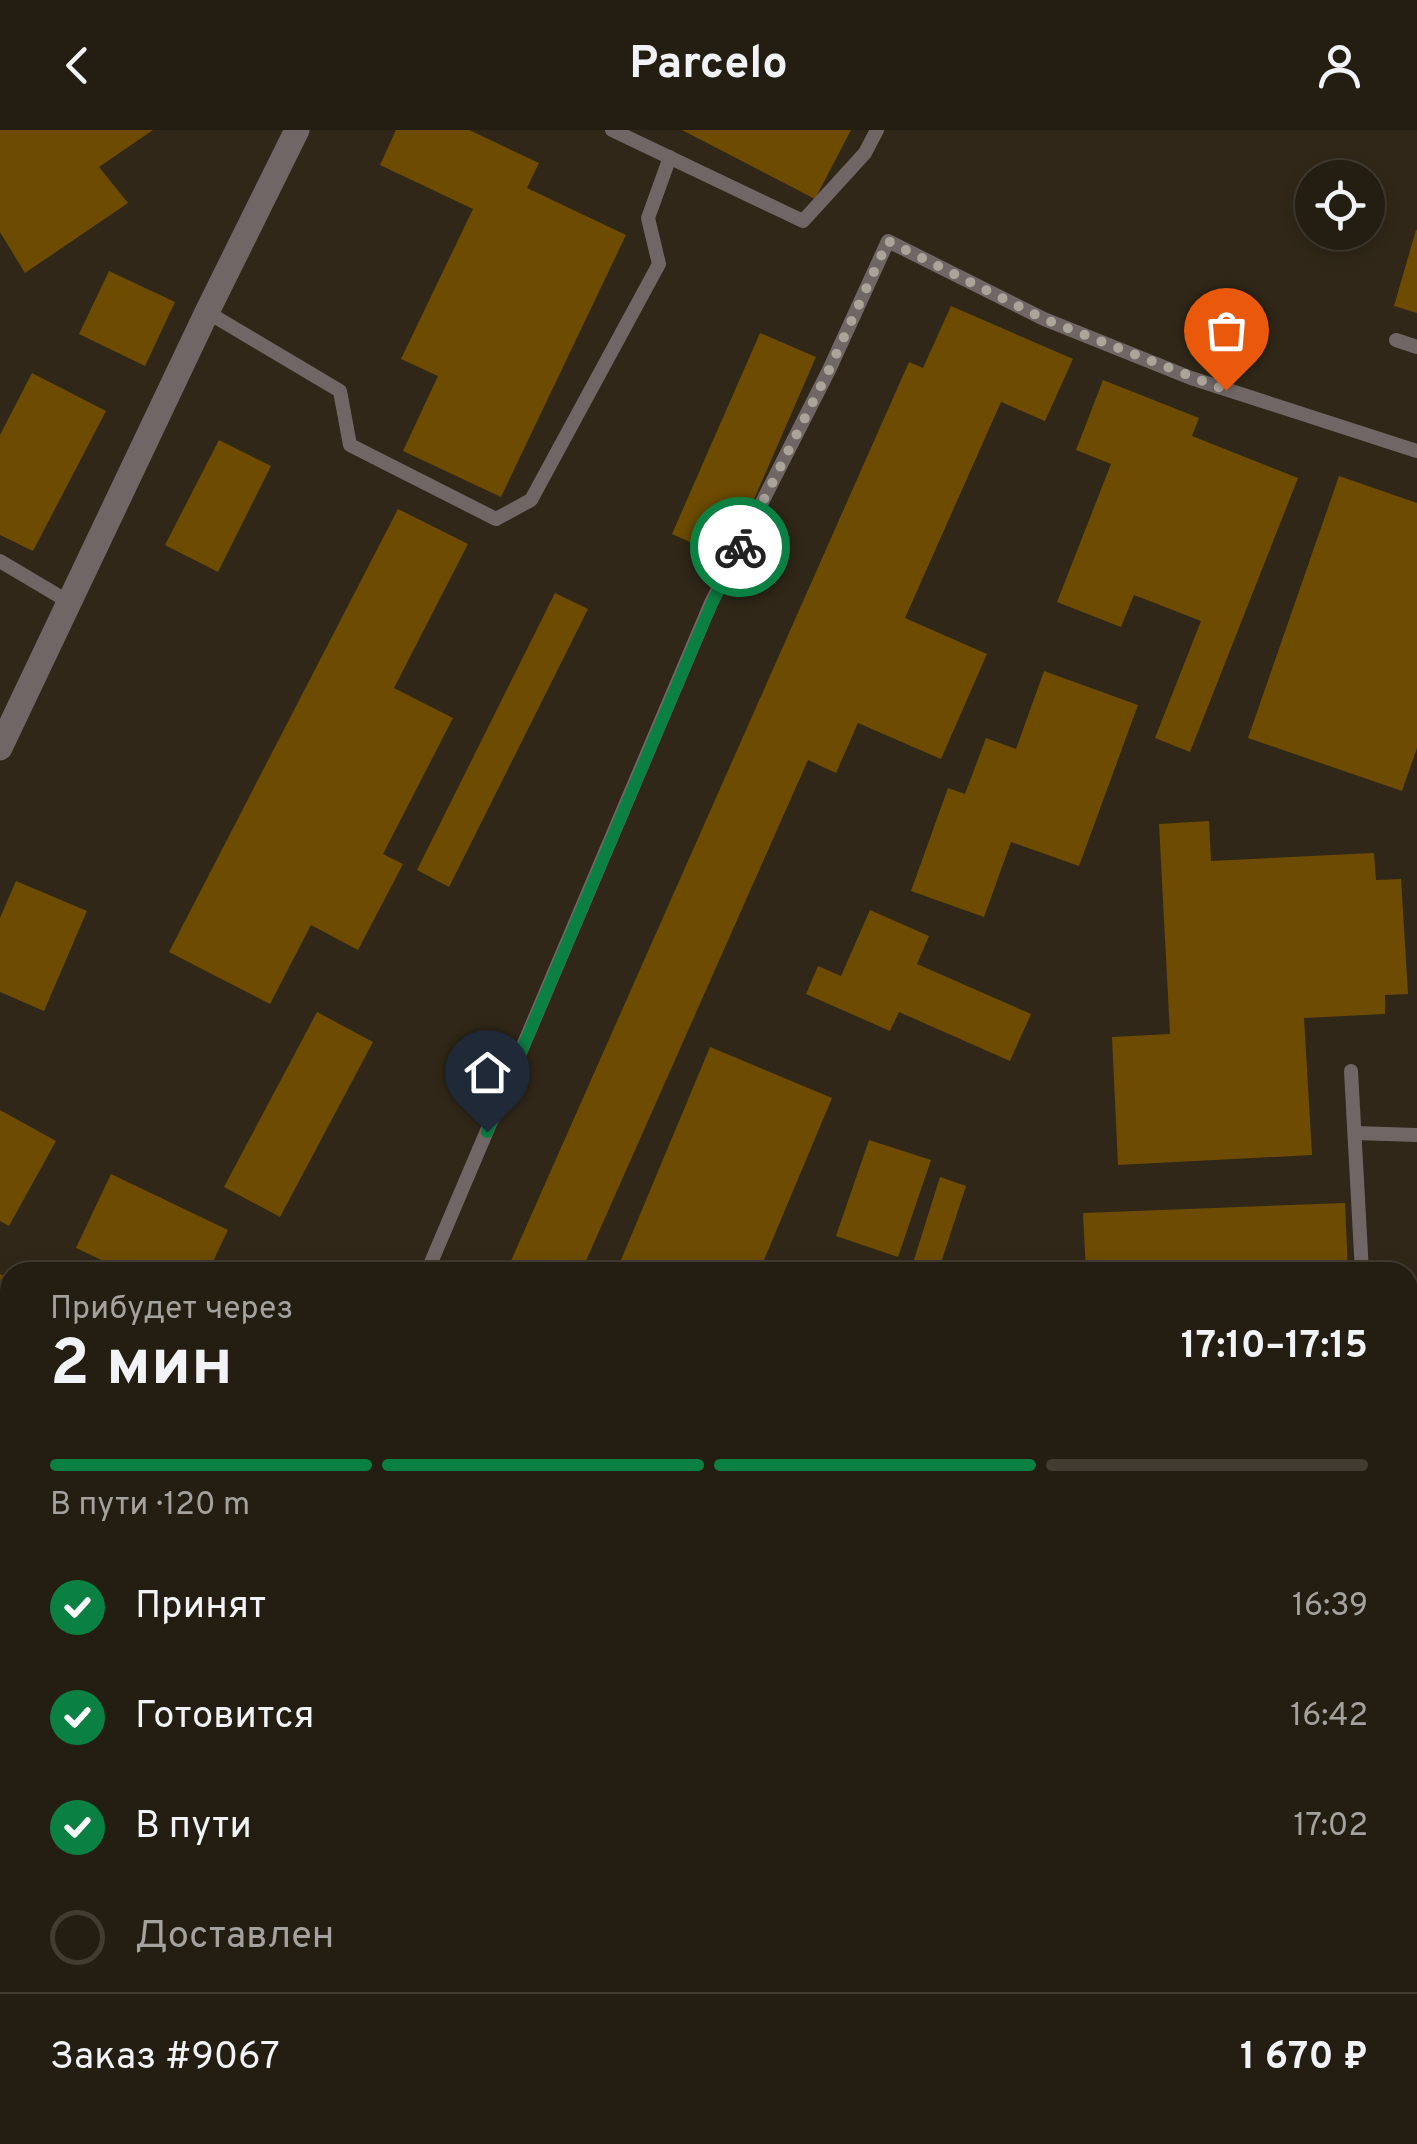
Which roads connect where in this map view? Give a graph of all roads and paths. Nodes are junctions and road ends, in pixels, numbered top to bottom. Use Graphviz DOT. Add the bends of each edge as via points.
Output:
graph roads {
  1 [pos="297,130"];
  2 [pos="612,130"];
  3 [pos="877,130"];
  4 [pos="670,158"];
  5 [pos="207,312"];
  6 [pos="1396,340"];
  7 [pos="1417,347"];
  8 [pos="1417,451"];
  9 [pos="0,560"];
  10 [pos="69,602"];
  11 [pos="0,748"];
  12 [pos="1351,1071"];
  13 [pos="1355,1133"];
  14 [pos="1417,1135"];
  15 [pos="431,1262"];
  16 [pos="1361,1262"];
  1 -- 5 [label="street"];
  2 -- 4 [label="lane"];
  3 -- 4 [label="lane" via="865,154 803,221"];
  4 -- 5 [label="lane" via="648,218 659,264 531,500 496,519 350,444 340,392"];
  5 -- 10 [label="street"];
  6 -- 7 [label="lane"];
  8 -- 15 [label="lane" via="1191,378 1044,319 888,241 712,603"];
  9 -- 10 [label="lane"];
  10 -- 11 [label="street"];
  12 -- 13 [label="lane"];
  13 -- 14 [label="lane"];
  13 -- 16 [label="lane"];
}
